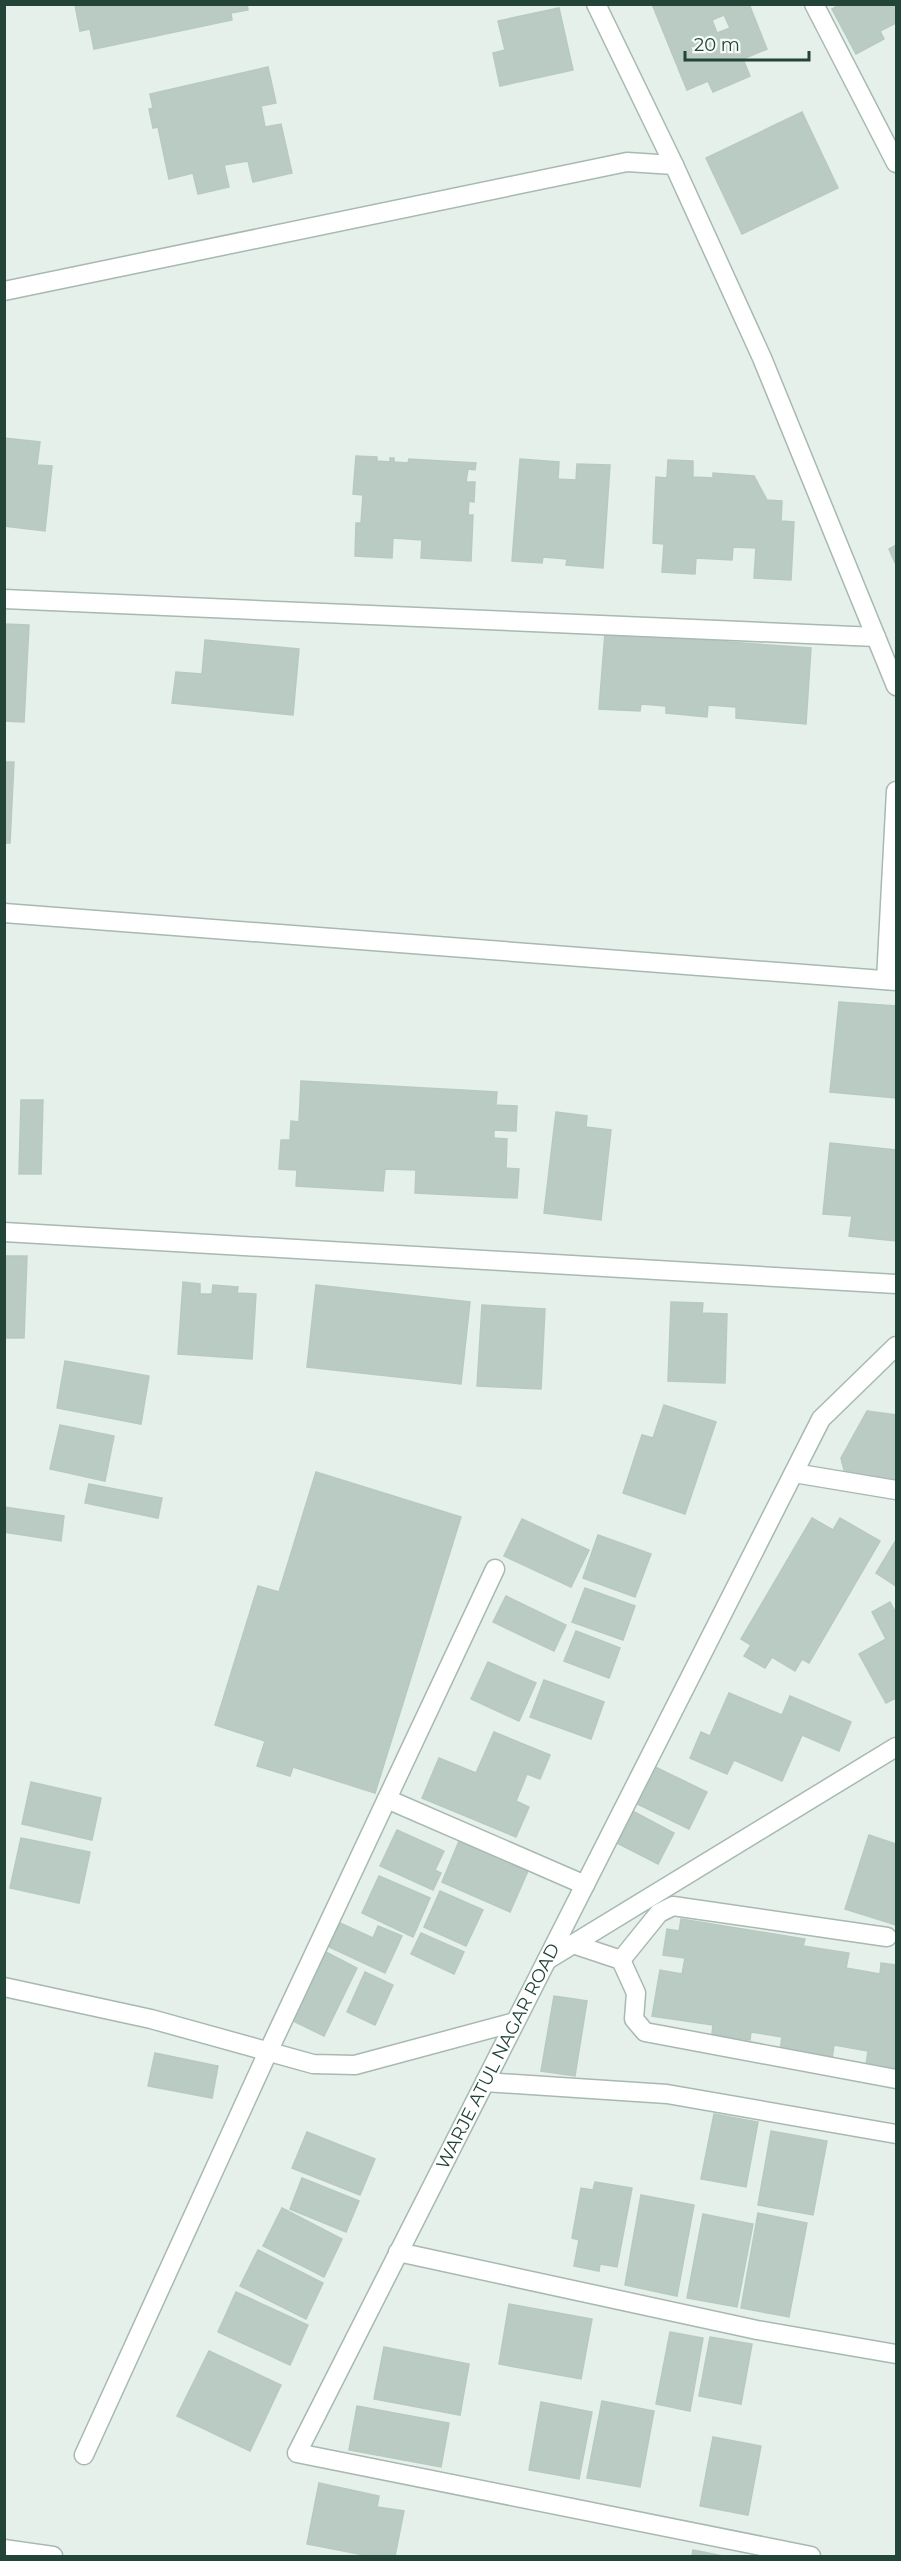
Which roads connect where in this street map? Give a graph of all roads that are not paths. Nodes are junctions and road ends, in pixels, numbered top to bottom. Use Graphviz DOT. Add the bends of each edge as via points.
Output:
graph roads {
  1 [pos="596,4"];
  2 [pos="814,4"];
  3 [pos="897,163"];
  4 [pos="674,165"];
  5 [pos="4,291"];
  6 [pos="4,599"];
  7 [pos="876,637"];
  8 [pos="897,686"];
  9 [pos="897,791"];
  10 [pos="4,912"];
  11 [pos="891,980"];
  12 [pos="4,1232"];
  13 [pos="897,1284"];
  14 [pos="897,1347"];
  15 [pos="794,1473"];
  16 [pos="897,1490"];
  17 [pos="495,1569"];
  18 [pos="897,1747"];
  19 [pos="387,1800"];
  20 [pos="585,1884"];
  21 [pos="888,1937"];
  22 [pos="573,1944"];
  23 [pos="547,1960"];
  24 [pos="621,1960"];
  25 [pos="4,1987"];
  26 [pos="515,2022"];
  27 [pos="268,2052"];
  28 [pos="897,2079"];
  29 [pos="485,2082"];
  30 [pos="897,2134"];
  31 [pos="398,2252"];
  32 [pos="897,2354"];
  33 [pos="84,2455"];
  34 [pos="4,2549"];
  35 [pos="53,2556"];
  36 [pos="810,2556"];
  1 -- 4 [label="street"];
  2 -- 3 [label="street"];
  4 -- 5 [label="street" via="627,162"];
  4 -- 7 [label="street" via="762,358"];
  6 -- 7 [label="street"];
  7 -- 8 [label="street"];
  9 -- 11 [label="street"];
  10 -- 11 [label="street"];
  12 -- 13 [label="street"];
  14 -- 15 [label="street" via="821,1419"];
  15 -- 16 [label="street"];
  15 -- 20 [label="street"];
  17 -- 19 [label="street"];
  18 -- 22 [label="street, WARJE ATUL NAGAR ROAD"];
  19 -- 20 [label="street"];
  19 -- 27 [label="street"];
  20 -- 23 [label="street"];
  21 -- 24 [label="street" via="673,1906 659,1913"];
  22 -- 23 [label="street, WARJE ATUL NAGAR ROAD"];
  22 -- 24 [label="street"];
  23 -- 26 [label="street, WARJE ATUL NAGAR ROAD"];
  24 -- 28 [label="street" via="636,1993 634,2019 645,2032"];
  25 -- 27 [label="street" via="151,2019"];
  26 -- 27 [label="street" via="355,2065 313,2064"];
  26 -- 29 [label="street, WARJE ATUL NAGAR ROAD"];
  27 -- 33 [label="street"];
  29 -- 30 [label="street" via="667,2094"];
  29 -- 31 [label="street, WARJE ATUL NAGAR ROAD"];
  31 -- 32 [label="street" via="757,2330"];
  31 -- 36 [label="street, WARJE ATUL NAGAR ROAD" via="297,2453"];
  34 -- 35 [label="street"];
}
